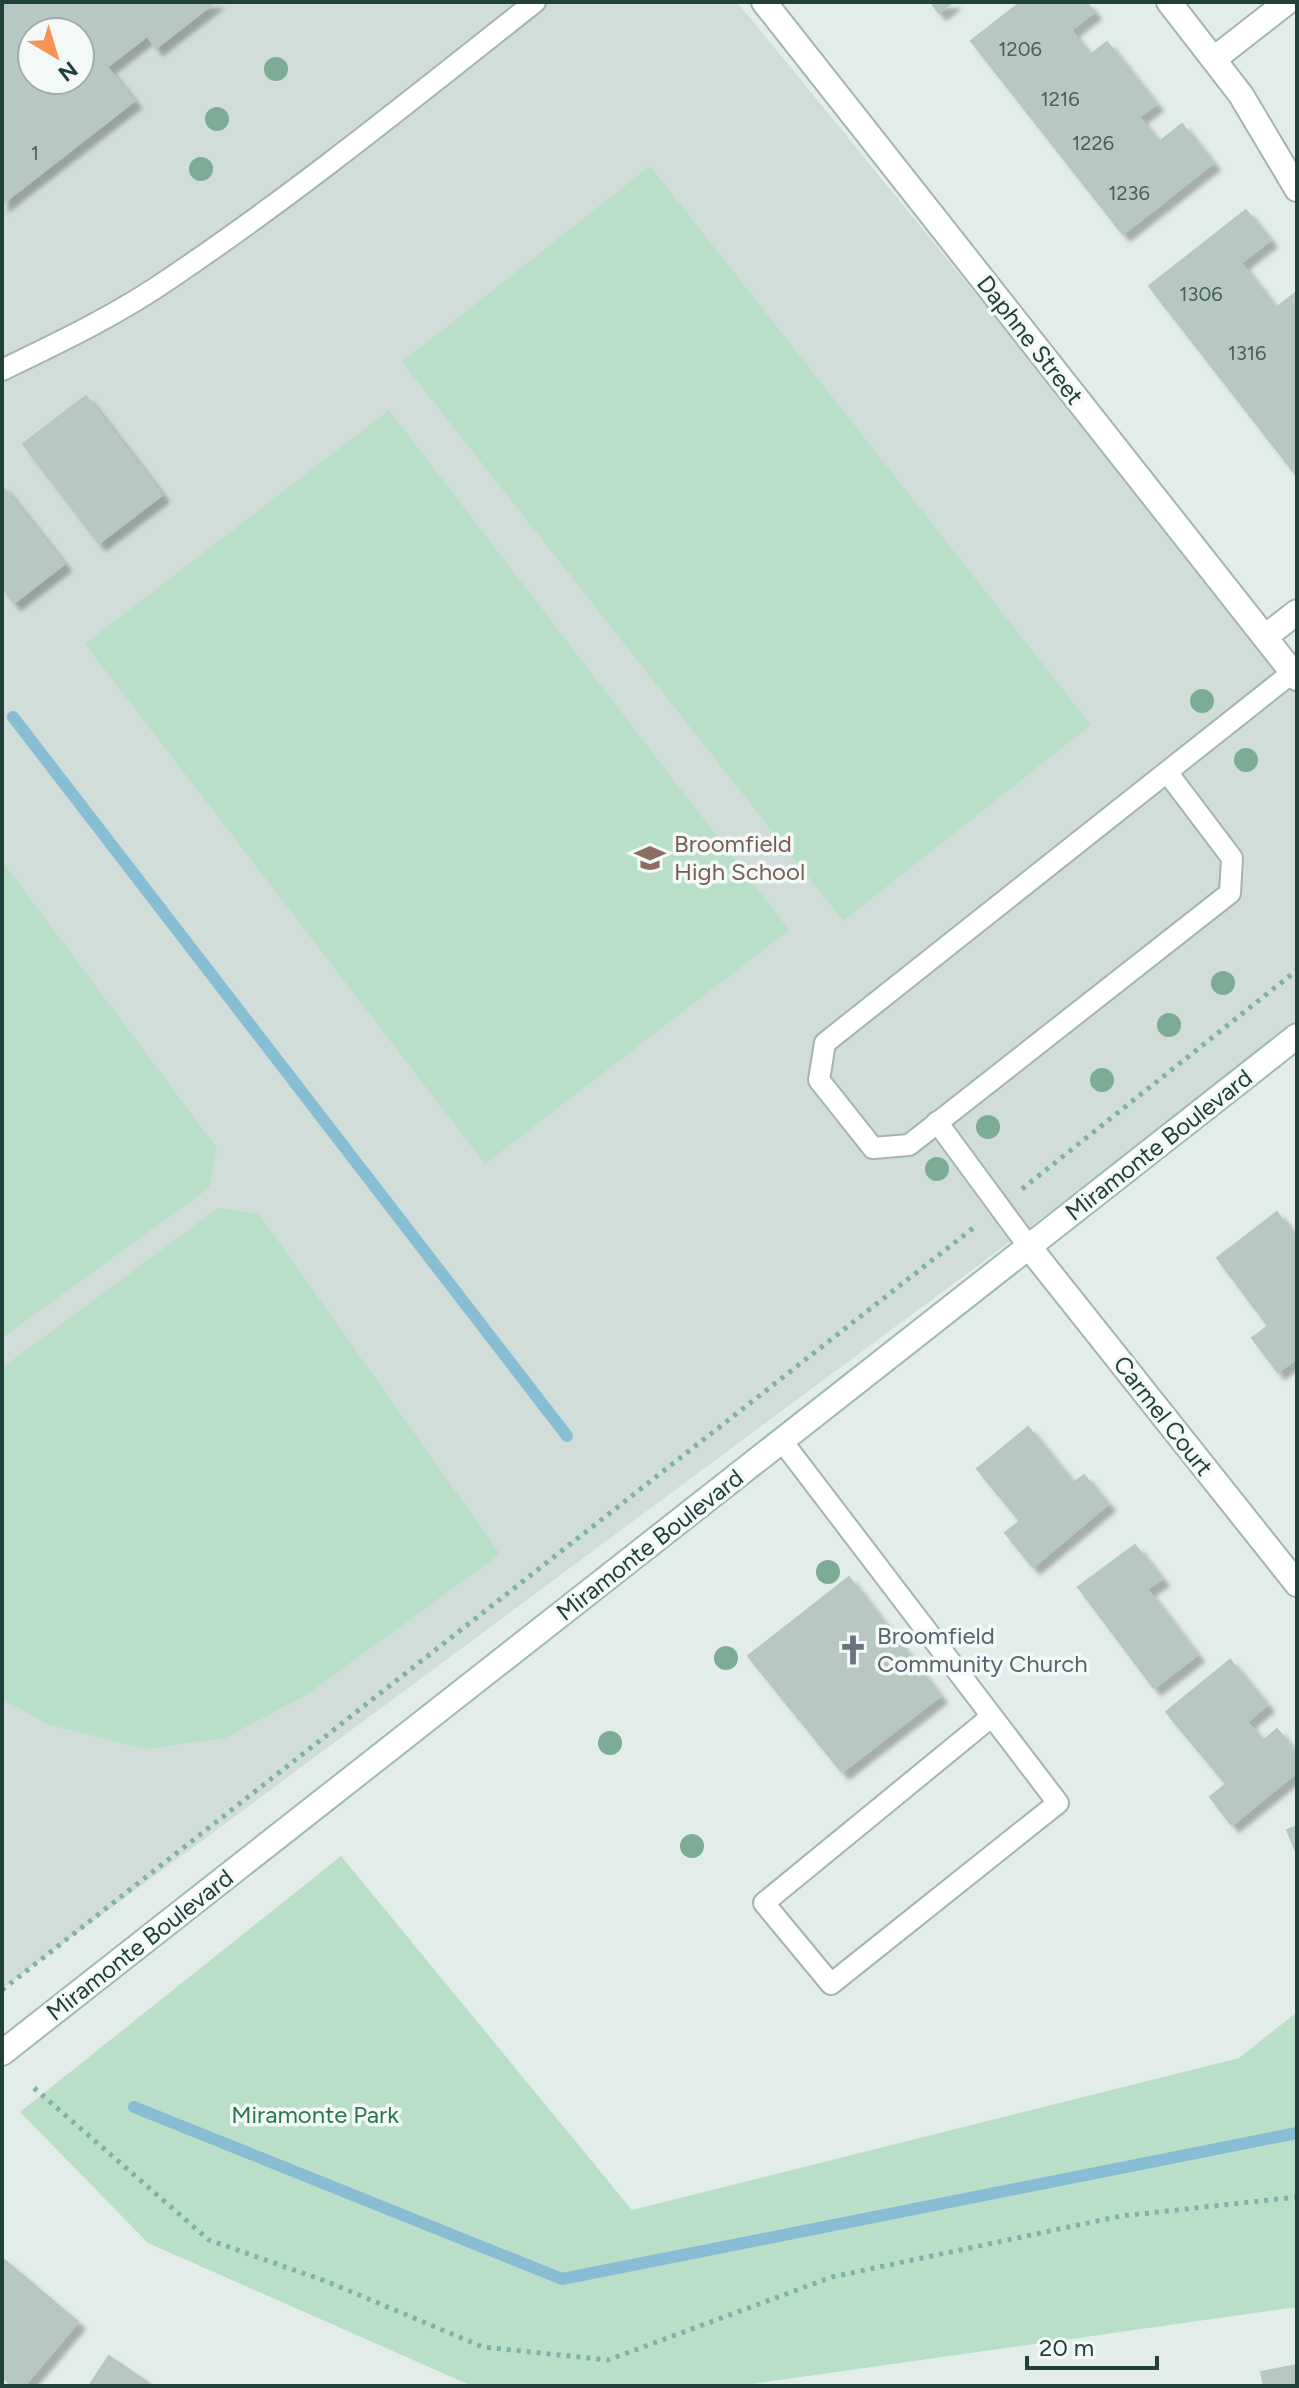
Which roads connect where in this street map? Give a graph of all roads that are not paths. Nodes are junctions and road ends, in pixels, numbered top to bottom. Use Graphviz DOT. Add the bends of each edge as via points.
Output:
graph roads {
  1 [pos="535,2"];
  2 [pos="764,2"];
  3 [pos="1169,2"];
  4 [pos="1287,2"];
  5 [pos="1214,59"];
  6 [pos="1297,189"];
  7 [pos="2,370"];
  8 [pos="1297,612"];
  9 [pos="1265,637"];
  10 [pos="1295,675"];
  11 [pos="1167,772"];
  12 [pos="1297,1036"];
  13 [pos="937,1122"];
  14 [pos="1029,1247"];
  15 [pos="782,1441"];
  16 [pos="1297,1584"];
  17 [pos="991,1717"];
  18 [pos="2,2053"];
  1 -- 7 [label="lane" via="346,152 171,278"];
  2 -- 9 [label="street, Daphne Street"];
  3 -- 5 [label="street"];
  4 -- 5 [label="street"];
  5 -- 6 [label="street"];
  8 -- 9 [label="street"];
  9 -- 10 [label="street, Daphne Street"];
  10 -- 11 [label="lane"];
  11 -- 13 [label="lane" via="1232,858 1230,893"];
  11 -- 13 [label="lane" via="825,1043 819,1080 873,1148 909,1145"];
  12 -- 14 [label="street, Miramonte Boulevard"];
  13 -- 14 [label="lane"];
  14 -- 15 [label="street, Miramonte Boulevard"];
  14 -- 16 [label="street, Carmel Court"];
  15 -- 17 [label="lane"];
  15 -- 18 [label="street, Miramonte Boulevard"];
  17 -- 17 [label="lane" via="1058,1803 831,1984 764,1903"];
}
